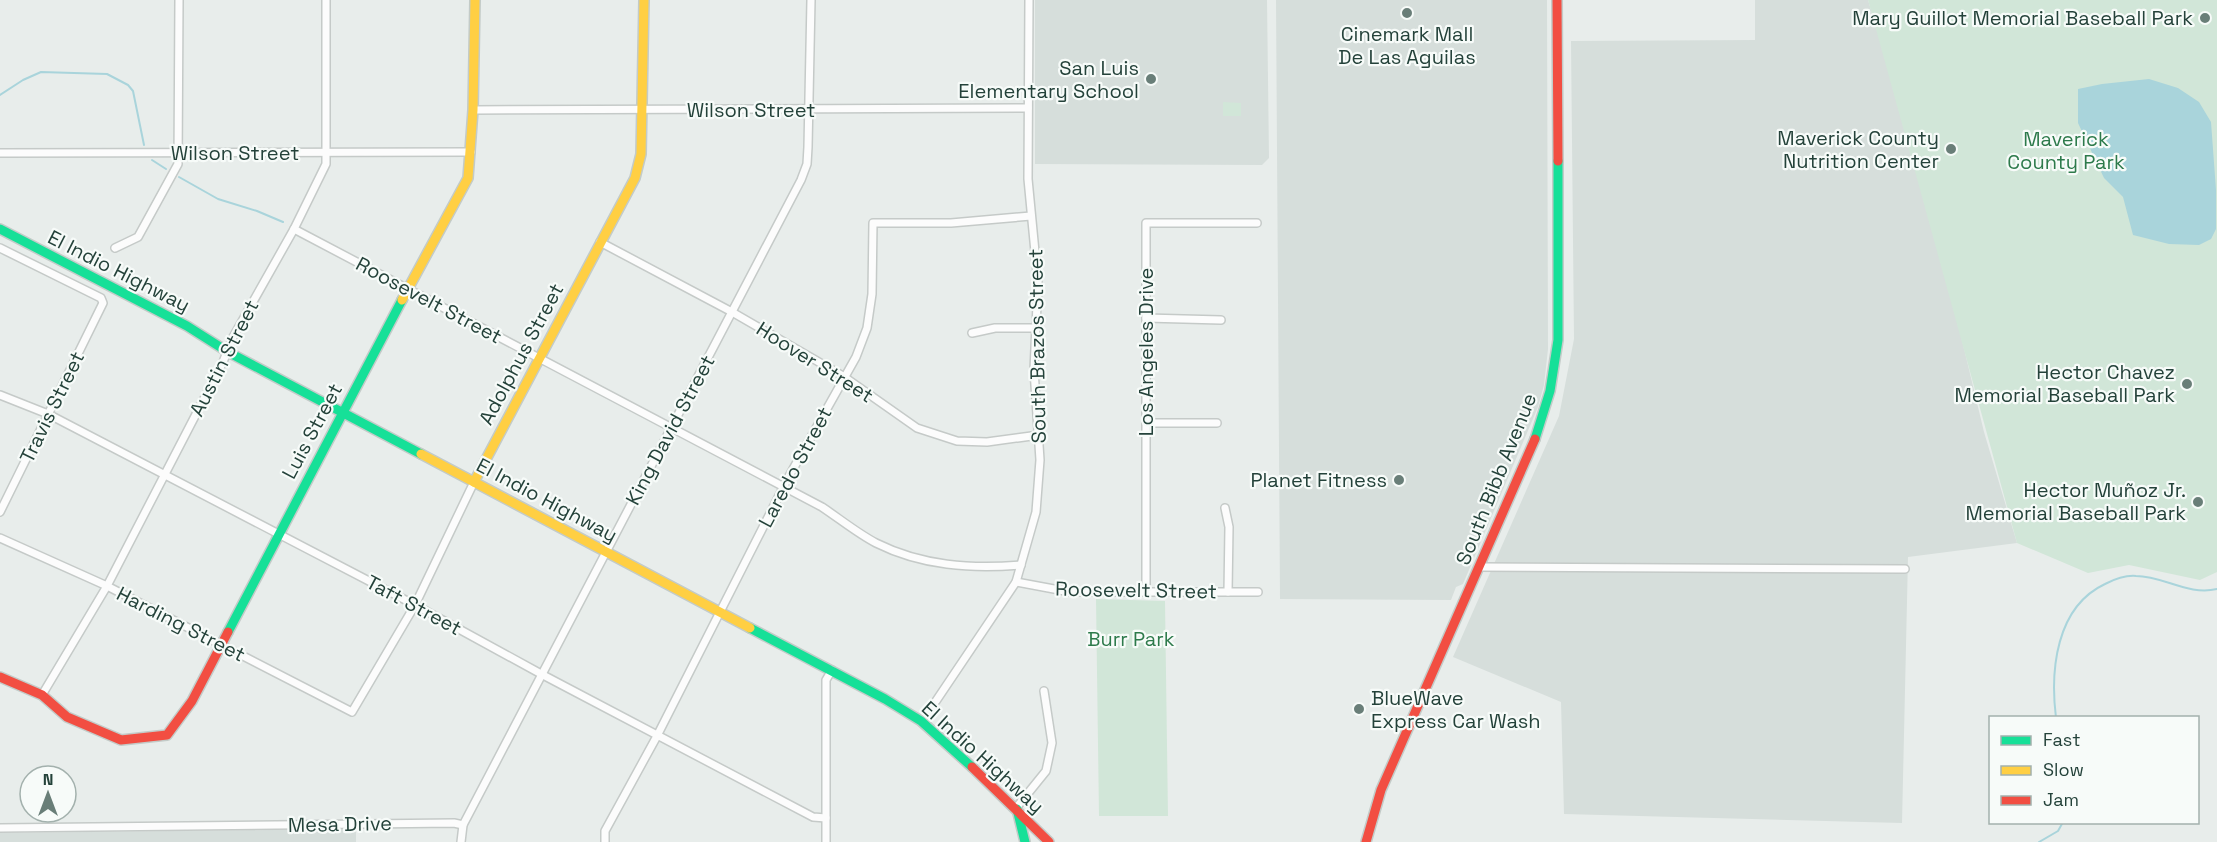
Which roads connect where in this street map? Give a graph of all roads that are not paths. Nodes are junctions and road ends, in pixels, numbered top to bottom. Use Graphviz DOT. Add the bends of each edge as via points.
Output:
graph roads {
  1 [pos="179,0"];
  2 [pos="326,0"];
  3 [pos="475,0"];
  4 [pos="644,0"];
  5 [pos="810,0"];
  6 [pos="1029,0"];
  7 [pos="1557,0"];
  8 [pos="1028,108"];
  9 [pos="473,110"];
  10 [pos="643,110"];
  11 [pos="809,110"];
  12 [pos="471,152"];
  13 [pos="0,153"];
  14 [pos="178,153"];
  15 [pos="326,153"];
  16 [pos="1031,216"];
  17 [pos="1257,223"];
  18 [pos="0,229"];
  19 [pos="294,229"];
  20 [pos="600,242"];
  21 [pos="0,248"];
  22 [pos="115,248"];
  23 [pos="408,290"];
  24 [pos="732,312"];
  25 [pos="1146,318"];
  26 [pos="1221,320"];
  27 [pos="1036,328"];
  28 [pos="972,333"];
  29 [pos="228,352"];
  30 [pos="539,358"];
  31 [pos="843,376"];
  32 [pos="0,395"];
  33 [pos="342,412"];
  34 [pos="48,414"];
  35 [pos="1146,423"];
  36 [pos="1217,423"];
  37 [pos="671,428"];
  38 [pos="1039,435"];
  39 [pos="164,475"];
  40 [pos="474,482"];
  41 [pos="784,487"];
  42 [pos="1225,508"];
  43 [pos="0,512"];
  44 [pos="278,534"];
  45 [pos="0,538"];
  46 [pos="605,551"];
  47 [pos="1021,565"];
  48 [pos="1479,567"];
  49 [pos="1905,569"];
  50 [pos="1016,582"];
  51 [pos="107,586"];
  52 [pos="1146,592"];
  53 [pos="1228,592"];
  54 [pos="1258,592"];
  55 [pos="414,605"];
  56 [pos="720,611"];
  57 [pos="220,645"];
  58 [pos="832,670"];
  59 [pos="543,675"];
  60 [pos="0,677"];
  61 [pos="1044,691"];
  62 [pos="42,695"];
  63 [pos="936,701"];
  64 [pos="356,705"];
  65 [pos="657,736"];
  66 [pos="1016,808"];
  67 [pos="826,818"];
  68 [pos="463,825"];
  69 [pos="0,828"];
  70 [pos="461,842"];
  71 [pos="605,842"];
  72 [pos="826,842"];
  73 [pos="1025,842"];
  74 [pos="1049,842"];
  75 [pos="1366,842"];
  1 -- 14 [label="street"];
  2 -- 15 [label="street, Austin Street"];
  3 -- 9 [label="main road, Luis Street"];
  4 -- 10 [label="main road, Adolphus Street"];
  5 -- 11 [label="street, King David Street"];
  6 -- 8 [label="street, South Brazos Street"];
  7 -- 48 [label="main road, South Bibb Avenue" via="1557,362 1539,430"];
  8 -- 11 [label="street, Wilson Street"];
  8 -- 16 [label="street, South Brazos Street"];
  9 -- 10 [label="street, Wilson Street"];
  9 -- 12 [label="main road, Luis Street"];
  10 -- 11 [label="street, Wilson Street"];
  10 -- 20 [label="main road, Adolphus Street" via="639,166"];
  11 -- 24 [label="street, King David Street" via="807,164 801,180"];
  12 -- 15 [label="street, Wilson Street"];
  12 -- 23 [label="main road, Luis Street" via="468,178"];
  13 -- 14 [label="street, Wilson Street"];
  14 -- 15 [label="street, Wilson Street"];
  14 -- 22 [label="street" via="178,164 138,237"];
  15 -- 19 [label="street, Austin Street" via="326,164"];
  16 -- 27 [label="street, South Brazos Street" via="1038,284"];
  16 -- 31 [label="street, Laredo Street" via="951,223 873,223 872,294 867,328 856,357"];
  17 -- 25 [label="street, Los Angeles Drive" via="1146,223"];
  18 -- 29 [label="main road, El Indio Highway" via="187,326"];
  19 -- 23 [label="street, Roosevelt Street"];
  19 -- 29 [label="street, Austin Street"];
  20 -- 24 [label="street, Hoover Street"];
  20 -- 30 [label="main road, Adolphus Street"];
  21 -- 34 [label="street, Travis Street" via="101,298 103,303"];
  23 -- 30 [label="street, Roosevelt Street"];
  23 -- 33 [label="main road, Luis Street"];
  24 -- 31 [label="street, Hoover Street"];
  24 -- 37 [label="street, King David Street"];
  25 -- 26 [label="street"];
  25 -- 35 [label="street, Los Angeles Drive"];
  27 -- 28 [label="street" via="995,328"];
  27 -- 38 [label="street, South Brazos Street" via="1034,370"];
  29 -- 33 [label="main road, El Indio Highway"];
  29 -- 39 [label="street, Austin Street"];
  30 -- 37 [label="street, Roosevelt Street"];
  30 -- 40 [label="main road, Adolphus Street"];
  31 -- 38 [label="street, Hoover Street" via="917,428 957,441 987,442"];
  31 -- 41 [label="street, Laredo Street"];
  32 -- 34 [label="street, Taft Street"];
  33 -- 40 [label="main road, El Indio Highway"];
  33 -- 44 [label="main road, Luis Street"];
  34 -- 39 [label="street, Taft Street"];
  34 -- 43 [label="street, Travis Street"];
  35 -- 36 [label="street"];
  35 -- 52 [label="street, Los Angeles Drive"];
  37 -- 41 [label="street, Roosevelt Street"];
  37 -- 46 [label="street, King David Street"];
  38 -- 47 [label="street, South Brazos Street" via="1036,512"];
  39 -- 44 [label="street, Taft Street"];
  39 -- 51 [label="street, Austin Street"];
  40 -- 46 [label="main road, El Indio Highway"];
  40 -- 55 [label="street, Adolphus Street"];
  41 -- 47 [label="street, Roosevelt Street" via="895,551 940,564"];
  41 -- 56 [label="street, Laredo Street"];
  42 -- 53 [label="street" via="1229,526"];
  44 -- 55 [label="street, Taft Street"];
  44 -- 57 [label="main road, Luis Street"];
  45 -- 51 [label="street, Harding Street"];
  46 -- 56 [label="main road, El Indio Highway"];
  46 -- 59 [label="street, King David Street"];
  47 -- 50 [label="street, South Brazos Street"];
  48 -- 49 [label="street"];
  48 -- 75 [label="main road, South Bibb Avenue" via="1381,790"];
  50 -- 52 [label="street, Roosevelt Street" via="1070,592"];
  50 -- 63 [label="street, South Brazos Street"];
  51 -- 57 [label="street, Harding Street"];
  51 -- 62 [label="street, Austin Street"];
  52 -- 53 [label="street, Roosevelt Street"];
  53 -- 54 [label="street, Roosevelt Street"];
  55 -- 59 [label="street, Taft Street"];
  55 -- 64 [label="street, Adolphus Street"];
  56 -- 58 [label="main road, El Indio Highway"];
  56 -- 65 [label="street, Laredo Street"];
  57 -- 62 [label="main road, Luis Street" via="192,701 167,735 121,740 67,717"];
  57 -- 64 [label="street, Harding Street" via="352,712"];
  58 -- 66 [label="main road, El Indio Highway" via="921,721"];
  58 -- 67 [label="street" via="826,680"];
  59 -- 65 [label="street, Taft Street"];
  59 -- 68 [label="street, King David Street"];
  60 -- 62 [label="main road"];
  61 -- 66 [label="street" via="1052,743 1046,771"];
  65 -- 67 [label="street, Taft Street" via="813,817"];
  65 -- 71 [label="street, Laredo Street" via="605,831"];
  66 -- 73 [label="main road"];
  66 -- 74 [label="main road, El Indio Highway"];
  67 -- 72 [label="street"];
  68 -- 69 [label="street, Mesa Drive"];
  68 -- 70 [label="street, King David Street"];
}
